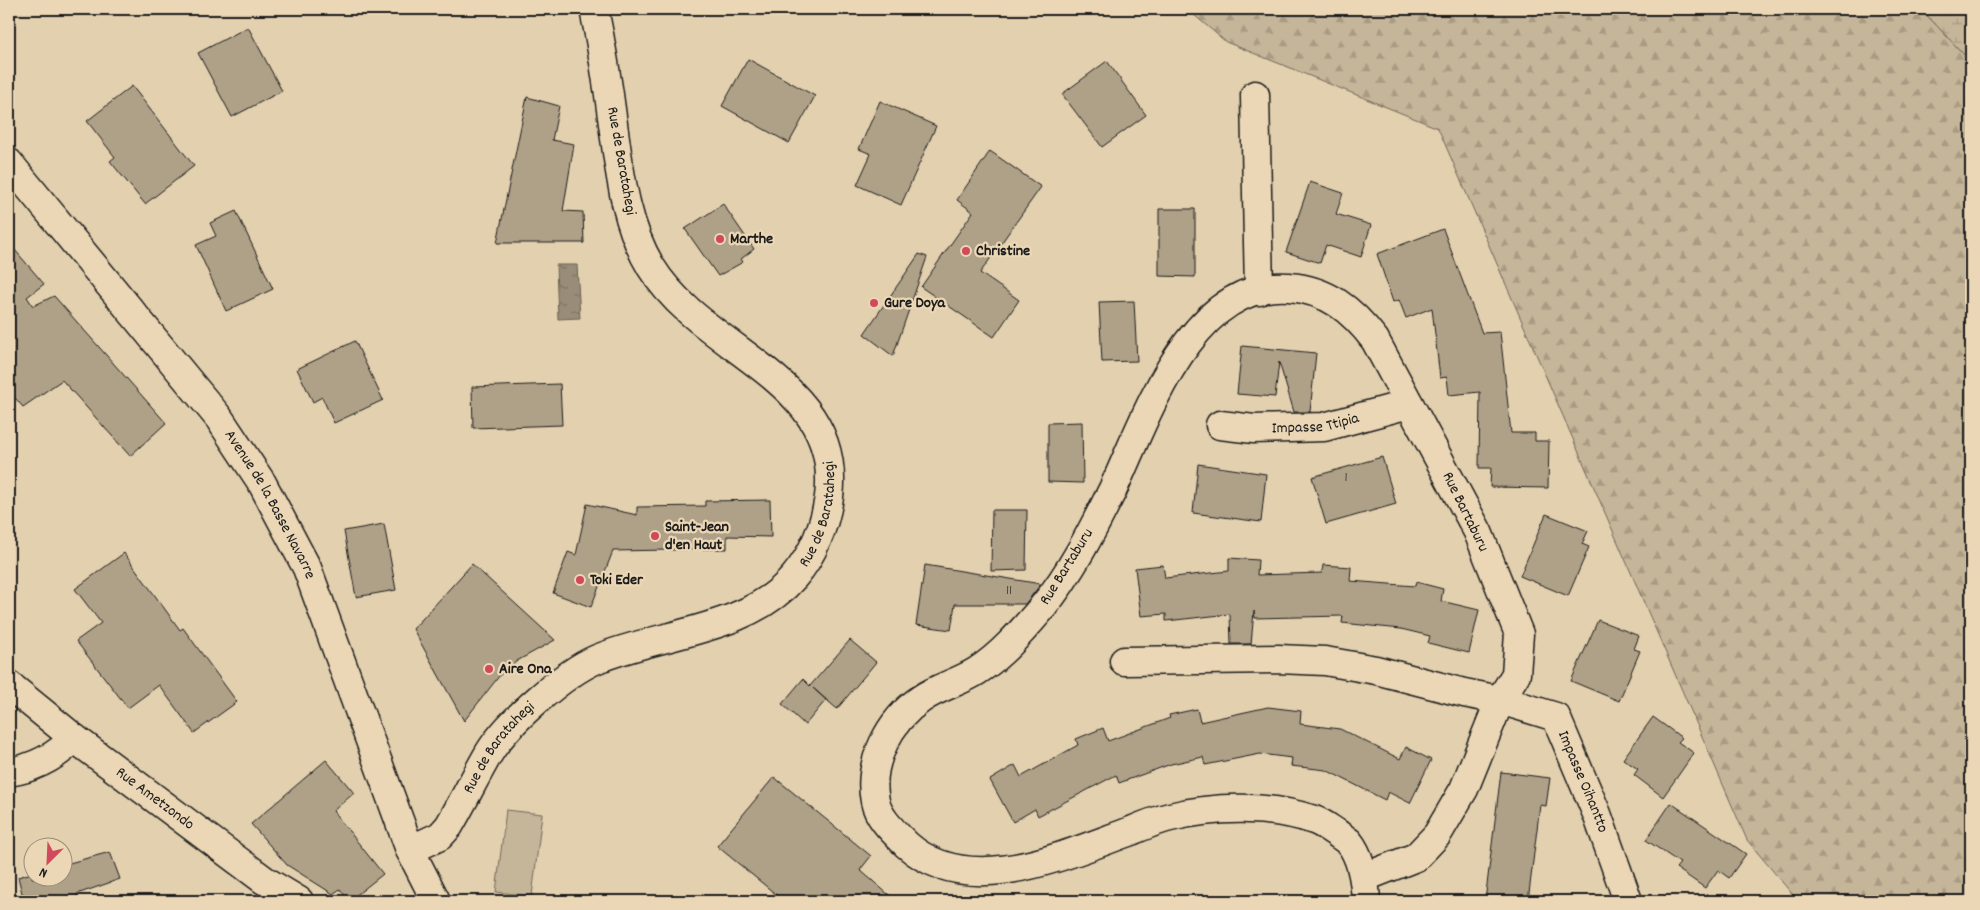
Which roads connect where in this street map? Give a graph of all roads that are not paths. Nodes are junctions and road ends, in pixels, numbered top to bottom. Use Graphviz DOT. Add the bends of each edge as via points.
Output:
graph roads {
  1 [pos="594,9"];
  2 [pos="1255,95"];
  3 [pos="9,163"];
  4 [pos="1259,291"];
  5 [pos="1409,404"];
  6 [pos="1220,426"];
  7 [pos="1124,661"];
  8 [pos="9,686"];
  9 [pos="1500,700"];
  10 [pos="74,738"];
  11 [pos="9,772"];
  12 [pos="410,850"];
  13 [pos="1365,889"];
  14 [pos="299,901"];
  15 [pos="436,901"];
  16 [pos="1628,901"];
  1 -- 12 [label="street, Rue de Baratahegi" via="624,191 638,239 670,294 692,316 793,393 810,412 822,434 828,458 830,486 826,516 803,567 765,602 715,624 595,660 536,700 490,752 449,826 440,836"];
  2 -- 4 [label="street"];
  3 -- 12 [label="street, Avenue de la Basse Navarre" via="219,418 262,483 307,568"];
  4 -- 5 [label="street, Rue Bartaburu" via="1277,286 1305,289 1336,302 1356,316 1375,340"];
  4 -- 13 [label="street, Rue Bartaburu" via="1234,300 1190,338 1152,402 1112,490 1076,558 1044,606 1004,649 977,671 921,698 888,733 874,776 875,803 890,829 922,858 950,868 985,872 1048,861 1169,817 1218,810 1275,810 1318,821 1349,842"];
  5 -- 6 [label="street, Impasse Ttipia" via="1324,428"];
  5 -- 9 [label="street, Rue Bartaburu" via="1478,532 1519,634 1516,674"];
  7 -- 9 [label="street" via="1324,661"];
  8 -- 10 [label="street, Rue Ametzondo"];
  9 -- 13 [label="street, Rue Bartaburu" via="1464,789 1437,835 1416,857"];
  9 -- 16 [label="street, Impasse Oihantto" via="1556,717 1597,814"];
  10 -- 11 [label="street" via="53,756 27,769"];
  10 -- 14 [label="street, Rue Ametzondo" via="264,880"];
  12 -- 15 [label="street, Avenue de la Basse Navarre"];
}
